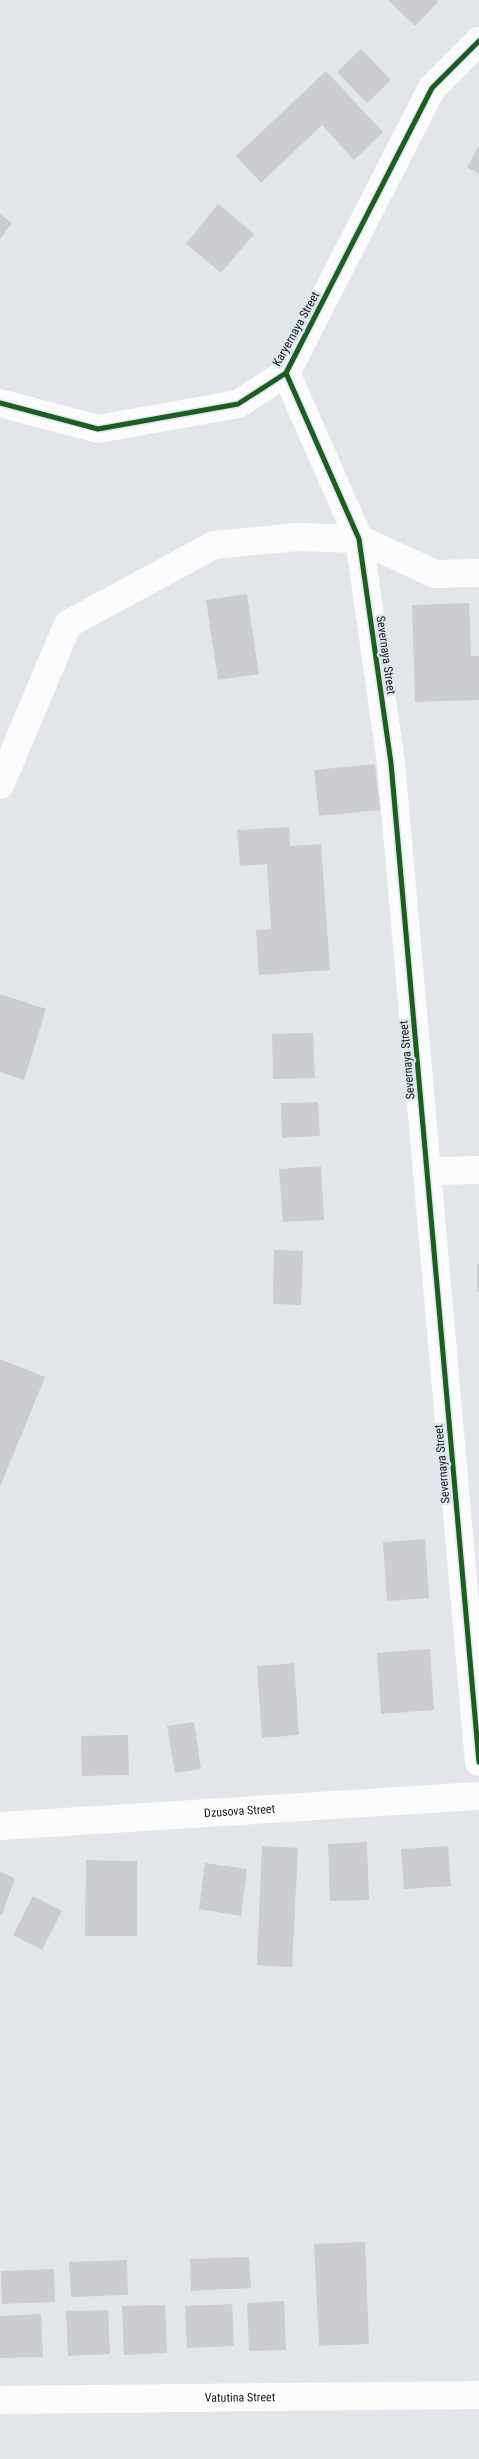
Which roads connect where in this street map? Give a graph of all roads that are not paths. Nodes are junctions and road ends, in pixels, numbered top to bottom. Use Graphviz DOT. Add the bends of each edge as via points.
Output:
graph roads {
  1 [pos="479,41"];
  2 [pos="286,372"];
  3 [pos="0,403"];
  4 [pos="359,539"];
  5 [pos="479,573"];
  6 [pos="0,786"];
  7 [pos="479,1170"];
  8 [pos="426,1171"];
  9 [pos="479,1762"];
  10 [pos="479,1796"];
  11 [pos="0,1826"];
  12 [pos="479,2395"];
  13 [pos="0,2400"];
  1 -- 2 [label="street, Karyernaya Street" via="432,88"];
  2 -- 3 [label="street, Karyernaya Street" via="238,404 98,429"];
  2 -- 4 [label="street, Severnaya Street"];
  4 -- 5 [label="street" via="435,574"];
  4 -- 6 [label="street" via="298,537 214,545 68,624"];
  4 -- 8 [label="street, Severnaya Street" via="391,763"];
  7 -- 8 [label="street"];
  8 -- 9 [label="street, Severnaya Street"];
  10 -- 11 [label="street, Dzusova Street"];
  12 -- 13 [label="street, Vatutina Street"];
}
